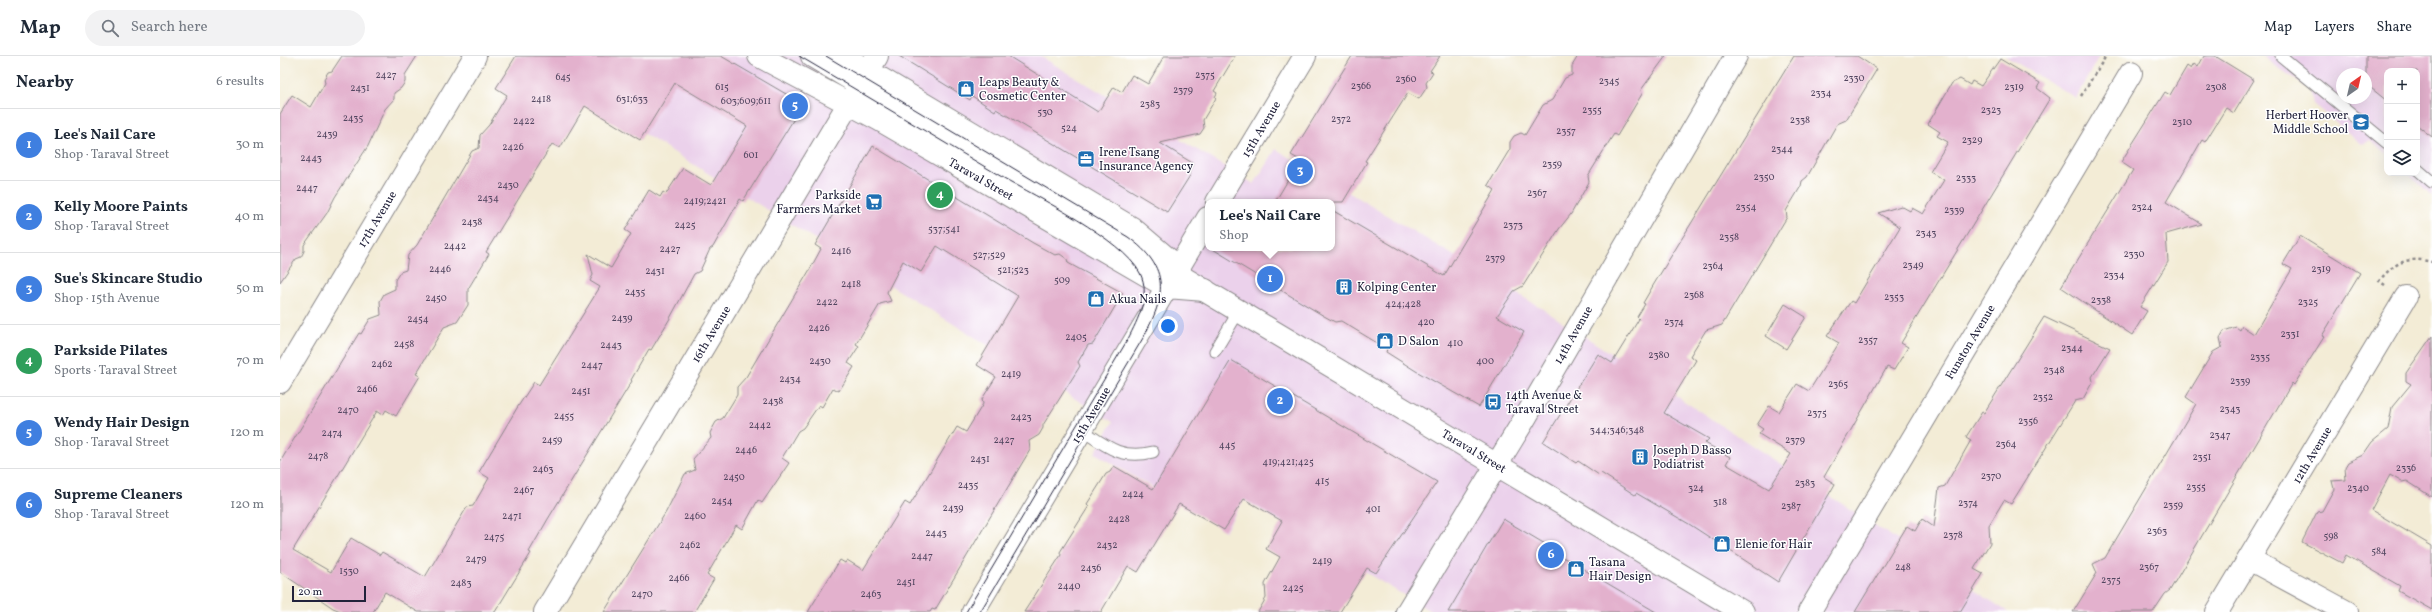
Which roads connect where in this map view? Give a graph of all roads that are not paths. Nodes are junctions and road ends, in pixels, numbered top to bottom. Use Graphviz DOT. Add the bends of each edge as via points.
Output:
graph roads {
  1 [pos="475,56"];
  2 [pos="759,56"];
  3 [pos="812,56"];
  4 [pos="843,56"];
  5 [pos="1305,56"];
  6 [pos="1736,56"];
  7 [pos="2281,56"];
  8 [pos="868,70"];
  9 [pos="2131,73"];
  10 [pos="848,104"];
  11 [pos="2384,141"];
  12 [pos="2420,172"];
  13 [pos="2432,182"];
  14 [pos="1219,199"];
  15 [pos="1205,223"];
  16 [pos="1173,276"];
  17 [pos="2406,298"];
  18 [pos="1240,311"];
  19 [pos="1215,350"];
  20 [pos="280,382"];
  21 [pos="1082,430"];
  22 [pos="1153,452"];
  23 [pos="1496,464"];
  24 [pos="2249,560"];
  25 [pos="545,612"];
  26 [pos="973,612"];
  27 [pos="1407,612"];
  28 [pos="1743,612"];
  29 [pos="1809,612"];
  30 [pos="2217,612"];
  31 [pos="2347,612"];
  1 -- 20 [label="street, 17th Avenue"];
  2 -- 10 [label="street, Taraval Street"];
  3 -- 8 [label="street, Taraval Street"];
  4 -- 8 [label="street, Taraval Street"];
  5 -- 14 [label="street, 15th Avenue"];
  6 -- 23 [label="street, 14th Avenue"];
  7 -- 11 [label="lane"];
  8 -- 10 [label="street, 16th Avenue"];
  8 -- 16 [label="street, Taraval Street"];
  9 -- 29 [label="street, Funston Avenue"];
  10 -- 16 [label="street, Taraval Street"];
  10 -- 25 [label="street, 16th Avenue"];
  12 -- 13 [label="lane"];
  15 -- 16 [label="street, 15th Avenue"];
  16 -- 18 [label="street, Taraval Street" via="1205,290"];
  16 -- 21 [label="street, 15th Avenue"];
  17 -- 24 [label="street, 12th Avenue"];
  18 -- 19 [label="lane"];
  18 -- 23 [label="street, Taraval Street"];
  21 -- 22 [label="lane" via="1125,454 1138,456"];
  21 -- 26 [label="street, 15th Avenue"];
  23 -- 27 [label="street, 14th Avenue"];
  23 -- 28 [label="street, Taraval Street"];
  24 -- 30 [label="street, 12th Avenue"];
  24 -- 31 [label="street"];
}
